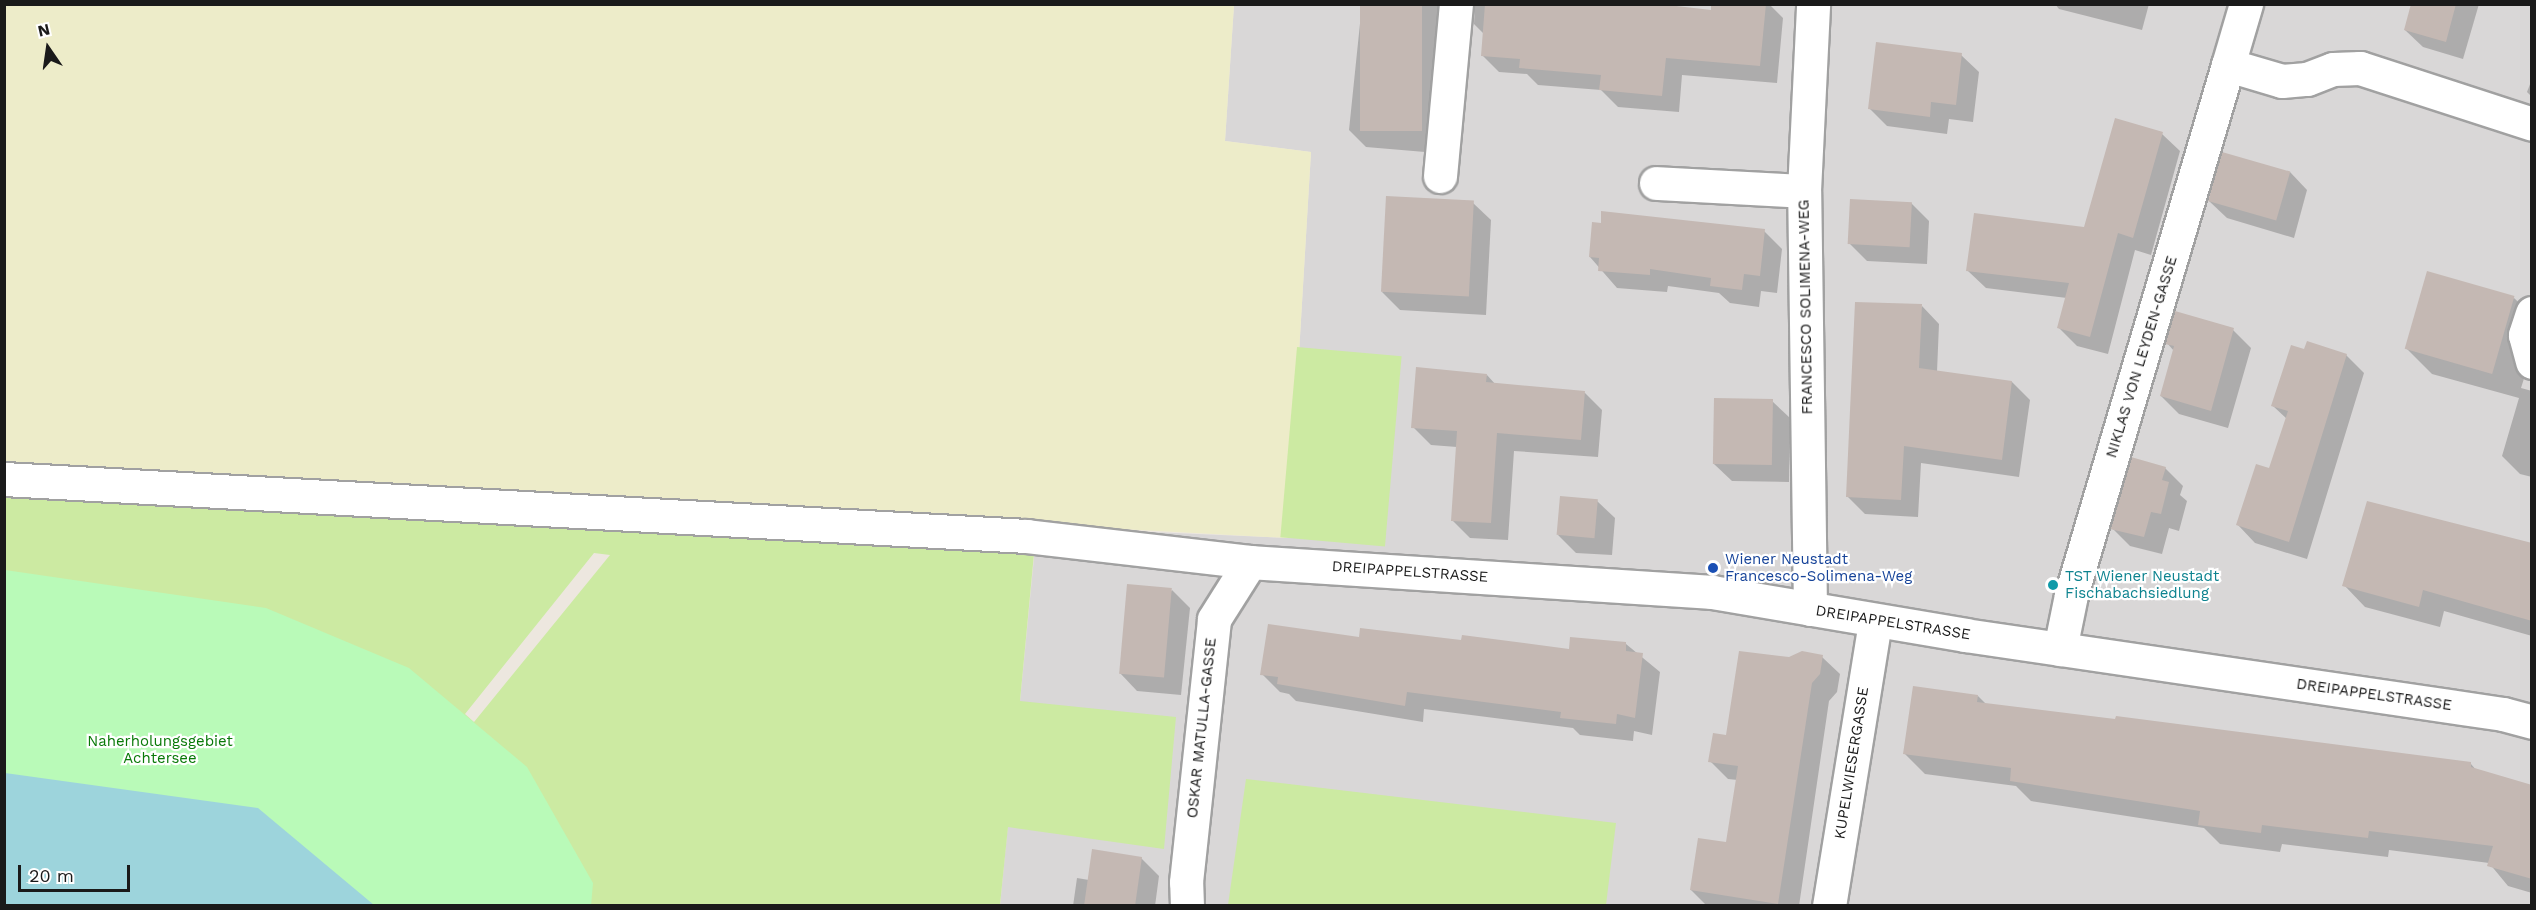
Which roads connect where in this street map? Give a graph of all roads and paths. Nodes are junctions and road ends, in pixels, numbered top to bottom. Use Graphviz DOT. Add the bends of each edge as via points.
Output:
graph roads {
  1 [pos="1456,4"];
  2 [pos="1813,4"];
  3 [pos="2246,4"];
  4 [pos="2228,65"];
  5 [pos="2532,124"];
  6 [pos="1440,176"];
  7 [pos="1656,183"];
  8 [pos="1804,191"];
  9 [pos="2532,313"];
  10 [pos="2532,362"];
  11 [pos="4,479"];
  12 [pos="1250,562"];
  13 [pos="1810,609"];
  14 [pos="1875,621"];
  15 [pos="2060,649"];
  16 [pos="2532,722"];
  17 [pos="1187,906"];
  18 [pos="1829,906"];
  1 -- 6 [label="street"];
  2 -- 8 [label="street, FRANCESCO SOLIMENA-WEG"];
  3 -- 4 [label="street, NIKLAS VON LEYDEN-GASSE"];
  4 -- 5 [label="street" via="2282,81 2307,79 2333,69 2360,68"];
  4 -- 15 [label="street, NIKLAS VON LEYDEN-GASSE" via="2071,595"];
  7 -- 8 [label="street"];
  8 -- 13 [label="street, FRANCESCO SOLIMENA-WEG"];
  9 -- 10 [label="street" via="2525,335"];
  11 -- 12 [label="street, DREIPAPPELSTRASSE" via="1026,536"];
  12 -- 13 [label="street, DREIPAPPELSTRASSE" via="1712,592"];
  12 -- 17 [label="street, OSKAR MATULLA-GASSE" via="1214,619 1186,882"];
  13 -- 14 [label="street, DREIPAPPELSTRASSE"];
  14 -- 15 [label="street, DREIPAPPELSTRASSE"];
  14 -- 18 [label="street, KUPELWIESERGASSE"];
  15 -- 16 [label="street, DREIPAPPELSTRASSE" via="2503,714"];
}
